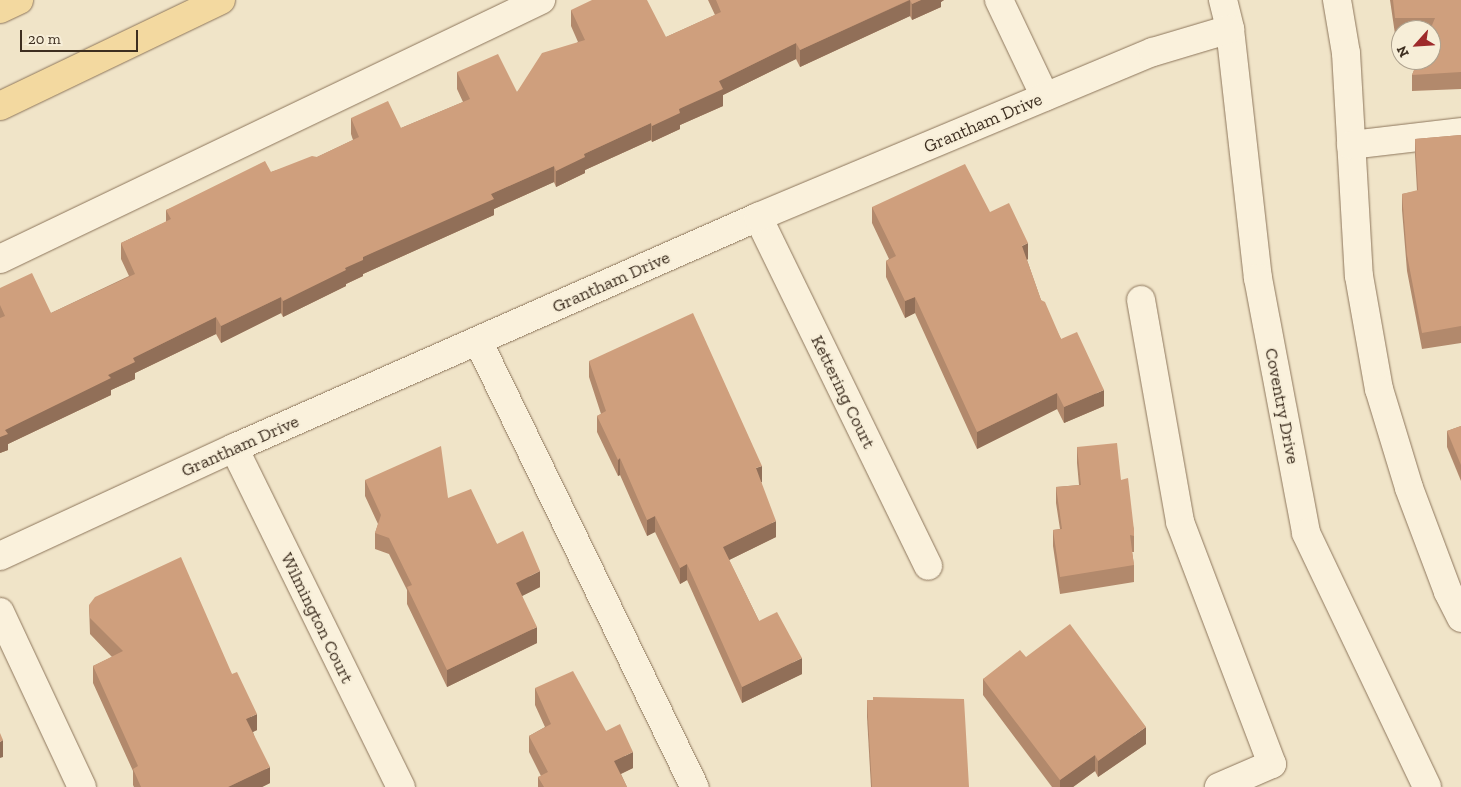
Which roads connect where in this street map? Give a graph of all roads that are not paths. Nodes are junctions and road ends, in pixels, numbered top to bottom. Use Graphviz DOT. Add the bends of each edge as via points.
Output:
graph roads {
  1 [pos="18,0"];
  2 [pos="221,0"];
  3 [pos="541,0"];
  4 [pos="998,0"];
  5 [pos="1223,0"];
  6 [pos="1337,0"];
  7 [pos="0,9"];
  8 [pos="1230,29"];
  9 [pos="1045,97"];
  10 [pos="0,106"];
  11 [pos="1461,132"];
  12 [pos="1351,145"];
  13 [pos="758,217"];
  14 [pos="0,259"];
  15 [pos="1141,300"];
  16 [pos="478,341"];
  17 [pos="234,448"];
  18 [pos="0,556"];
  19 [pos="928,566"];
  20 [pos="0,612"];
  21 [pos="1461,618"];
  22 [pos="82,787"];
  23 [pos="401,787"];
  24 [pos="695,787"];
  25 [pos="1219,787"];
  26 [pos="1427,787"];
  1 -- 7 [label="main road"];
  2 -- 10 [label="main road"];
  3 -- 14 [label="street"];
  4 -- 9 [label="street"];
  5 -- 8 [label="street, Coventry Drive"];
  6 -- 12 [label="street" via="1346,54"];
  8 -- 9 [label="street, Grantham Drive" via="1153,52"];
  8 -- 26 [label="street, Coventry Drive" via="1258,278 1306,533"];
  9 -- 13 [label="street, Grantham Drive"];
  11 -- 12 [label="street"];
  12 -- 21 [label="street" via="1359,276 1379,389 1409,488"];
  13 -- 16 [label="street, Grantham Drive"];
  13 -- 19 [label="street, Kettering Court"];
  15 -- 25 [label="street" via="1180,522 1272,764"];
  16 -- 17 [label="street, Grantham Drive"];
  16 -- 24 [label="street"];
  17 -- 18 [label="street, Grantham Drive"];
  17 -- 23 [label="street, Wilmington Court"];
  20 -- 22 [label="street"];
}
